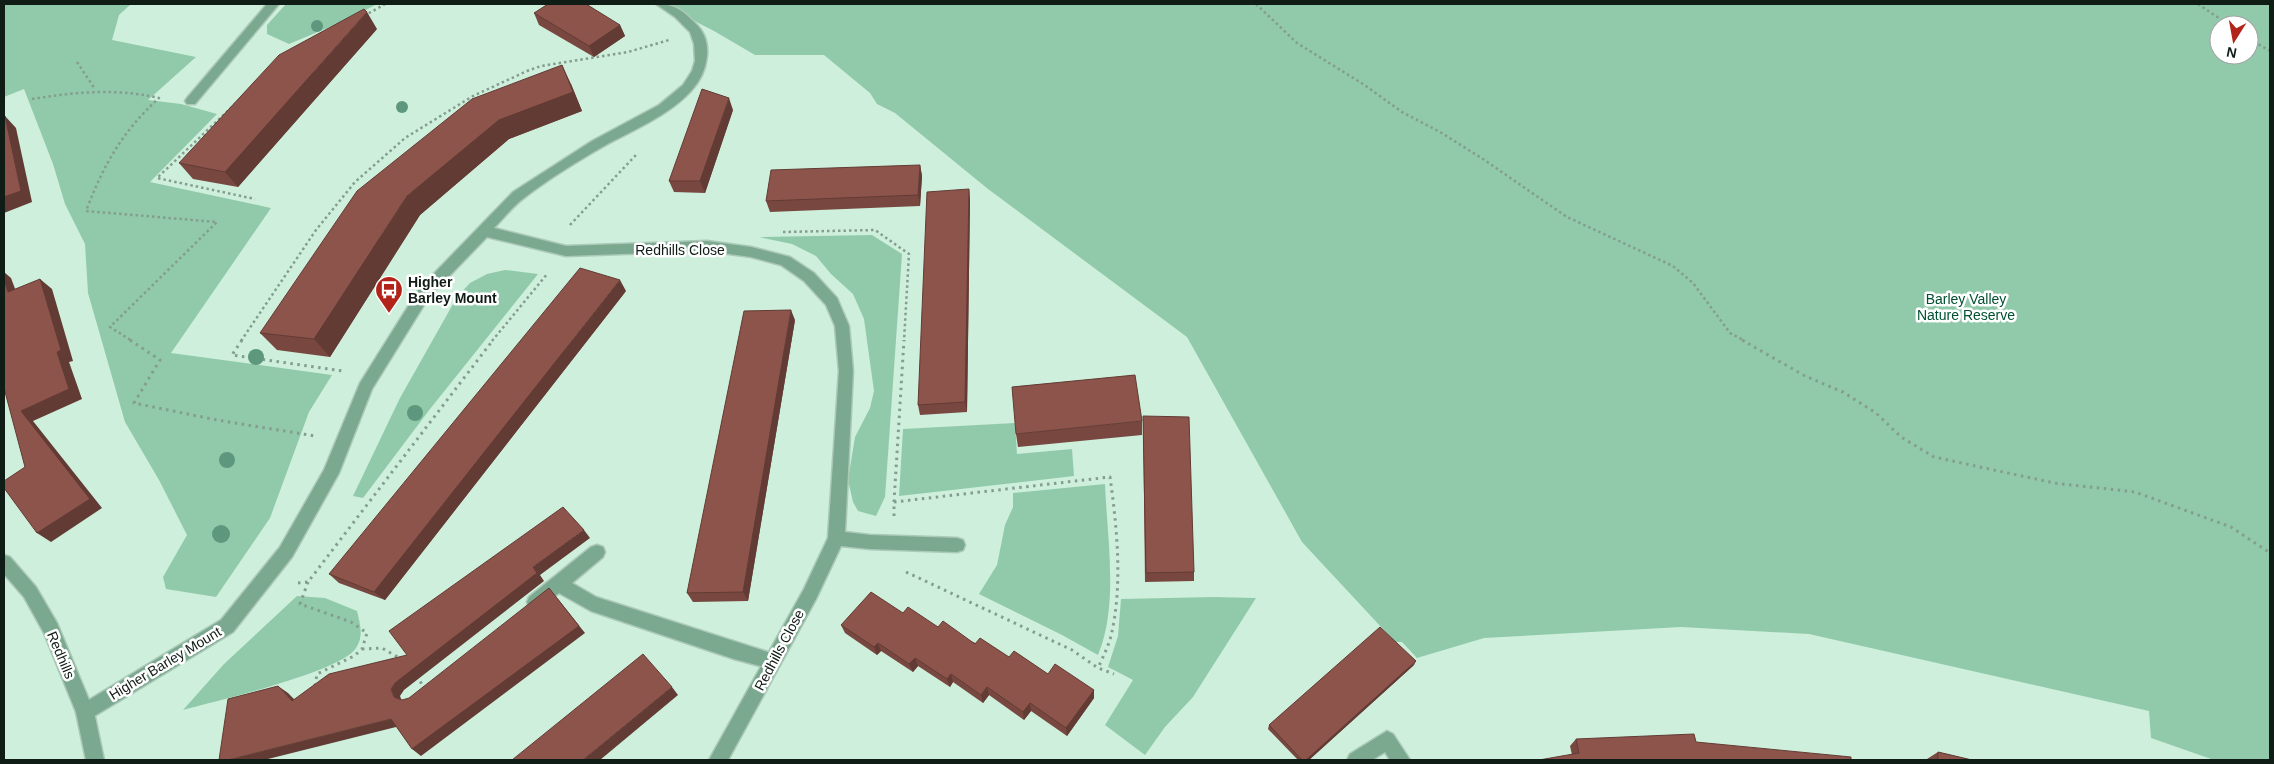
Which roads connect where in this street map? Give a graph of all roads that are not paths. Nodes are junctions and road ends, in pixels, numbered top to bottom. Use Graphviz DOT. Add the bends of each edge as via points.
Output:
graph roads {
  1 [pos="273,4"];
  2 [pos="662,4"];
  3 [pos="191,101"];
  4 [pos="485,231"];
  5 [pos="836,538"];
  6 [pos="956,545"];
  7 [pos="597,552"];
  8 [pos="4,562"];
  9 [pos="558,584"];
  10 [pos="519,614"];
  11 [pos="772,661"];
  12 [pos="85,712"];
  13 [pos="95,760"];
  14 [pos="718,760"];
  15 [pos="1356,760"];
  16 [pos="1401,760"];
  1 -- 3 [label="street"];
  2 -- 4 [label="street, Higher Barley Mount" via="679,14 696,33 701,62 698,72 678,97 639,123 563,164 518,195"];
  4 -- 5 [label="street, Redhills Close" via="566,251 706,246 751,252 785,261 809,276 832,302 842,326 846,371"];
  4 -- 12 [label="street, Higher Barley Mount" via="424,293 366,388 331,473 286,552 227,626"];
  5 -- 6 [label="street"];
  5 -- 11 [label="street, Redhills Close" via="810,594"];
  7 -- 9 [label="street"];
  8 -- 12 [label="street, Redhills" via="30,592 47,622"];
  9 -- 10 [label="street"];
  9 -- 11 [label="street" via="591,603"];
  11 -- 14 [label="street, Redhills Close"];
  12 -- 13 [label="street, Redhills"];
  15 -- 16 [label="street" via="1387,740"];
}
